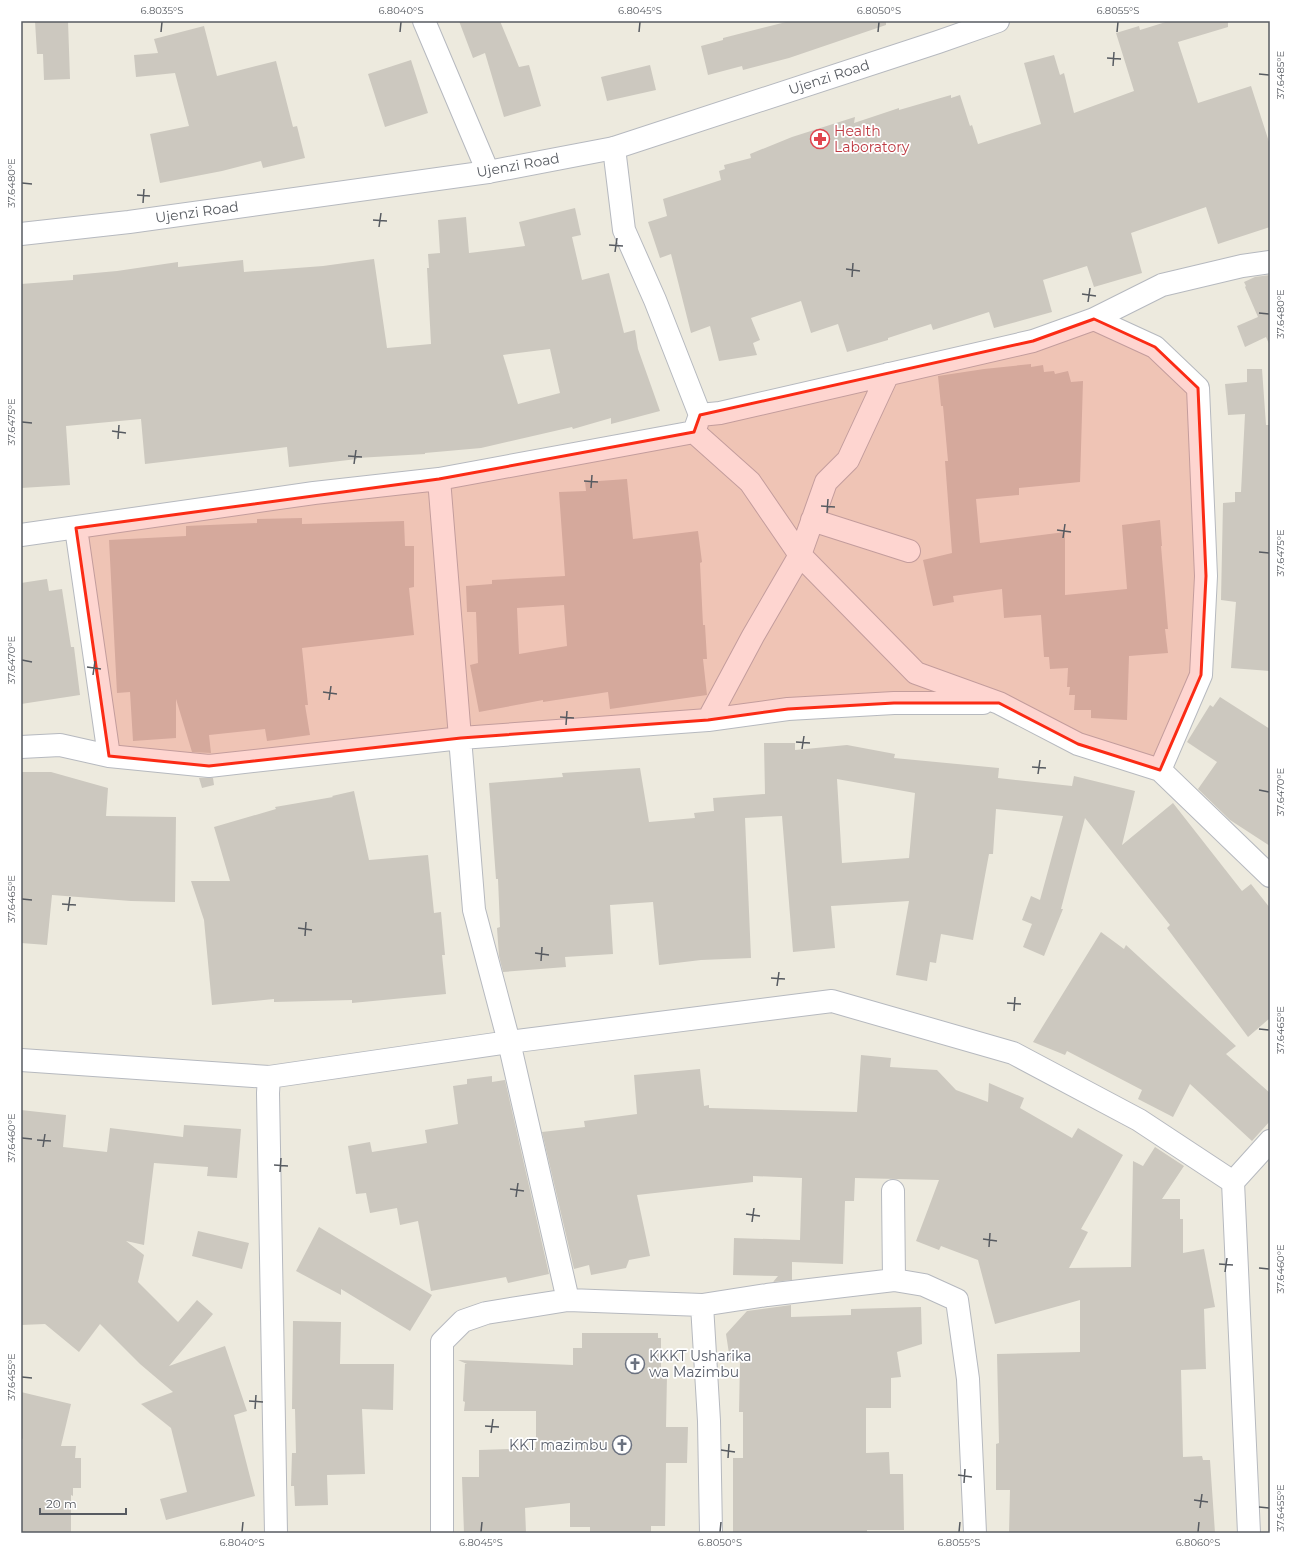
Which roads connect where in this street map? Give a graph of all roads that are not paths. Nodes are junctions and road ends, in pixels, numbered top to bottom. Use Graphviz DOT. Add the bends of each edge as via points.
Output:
graph roads {
  1 [pos="424,21"];
  2 [pos="983,24"];
  3 [pos="614,148"];
  4 [pos="488,172"];
  5 [pos="21,234"];
  6 [pos="1270,262"];
  7 [pos="1094,319"];
  8 [pos="888,374"];
  9 [pos="697,424"];
  10 [pos="439,479"];
  11 [pos="812,520"];
  12 [pos="76,528"];
  13 [pos="21,535"];
  14 [pos="909,551"];
  15 [pos="800,556"];
  16 [pos="999,703"];
  17 [pos="708,720"];
  18 [pos="461,738"];
  19 [pos="21,747"];
  20 [pos="110,756"];
  21 [pos="1160,770"];
  22 [pos="1270,876"];
  23 [pos="509,1042"];
  24 [pos="21,1060"];
  25 [pos="269,1077"];
  26 [pos="1270,1141"];
  27 [pos="1233,1182"];
  28 [pos="893,1191"];
  29 [pos="894,1280"];
  30 [pos="568,1300"];
  31 [pos="702,1305"];
  32 [pos="276,1533"];
  33 [pos="442,1533"];
  34 [pos="710,1533"];
  35 [pos="975,1533"];
  36 [pos="1249,1533"];
  1 -- 4 [label="street"];
  2 -- 3 [label="street, Ujenzi Road"];
  3 -- 4 [label="street, Ujenzi Road"];
  3 -- 9 [label="street" via="624,230 655,300"];
  4 -- 5 [label="street, Ujenzi Road" via="129,222"];
  6 -- 7 [label="street" via="1162,285"];
  7 -- 8 [label="street" via="1033,341"];
  7 -- 21 [label="street" via="1155,347 1198,388 1206,576 1201,676"];
  8 -- 9 [label="street" via="720,413"];
  8 -- 11 [label="street" via="848,460 826,482"];
  9 -- 10 [label="street"];
  9 -- 15 [label="street" via="750,482"];
  10 -- 12 [label="street" via="314,493"];
  10 -- 18 [label="street"];
  11 -- 14 [label="street"];
  11 -- 15 [label="street"];
  12 -- 13 [label="street"];
  12 -- 20 [label="street"];
  15 -- 16 [label="street" via="916,673"];
  15 -- 17 [label="street"];
  16 -- 17 [label="street" via="894,703 788,709"];
  16 -- 21 [label="street" via="1078,744"];
  17 -- 18 [label="street"];
  18 -- 20 [label="street" via="209,766"];
  18 -- 23 [label="street" via="474,910"];
  19 -- 20 [label="street" via="60,745"];
  21 -- 22 [label="street"];
  23 -- 25 [label="street"];
  23 -- 27 [label="street" via="832,1001 1014,1053 1139,1120"];
  23 -- 30 [label="street"];
  24 -- 25 [label="street"];
  25 -- 32 [label="street"];
  26 -- 27 [label="street"];
  27 -- 36 [label="street"];
  28 -- 29 [label="street"];
  29 -- 31 [label="street"];
  29 -- 35 [label="street" via="924,1285 957,1300 968,1378"];
  30 -- 31 [label="street"];
  30 -- 33 [label="street" via="486,1314 463,1321 442,1342"];
  31 -- 34 [label="street" via="709,1422"];
}
